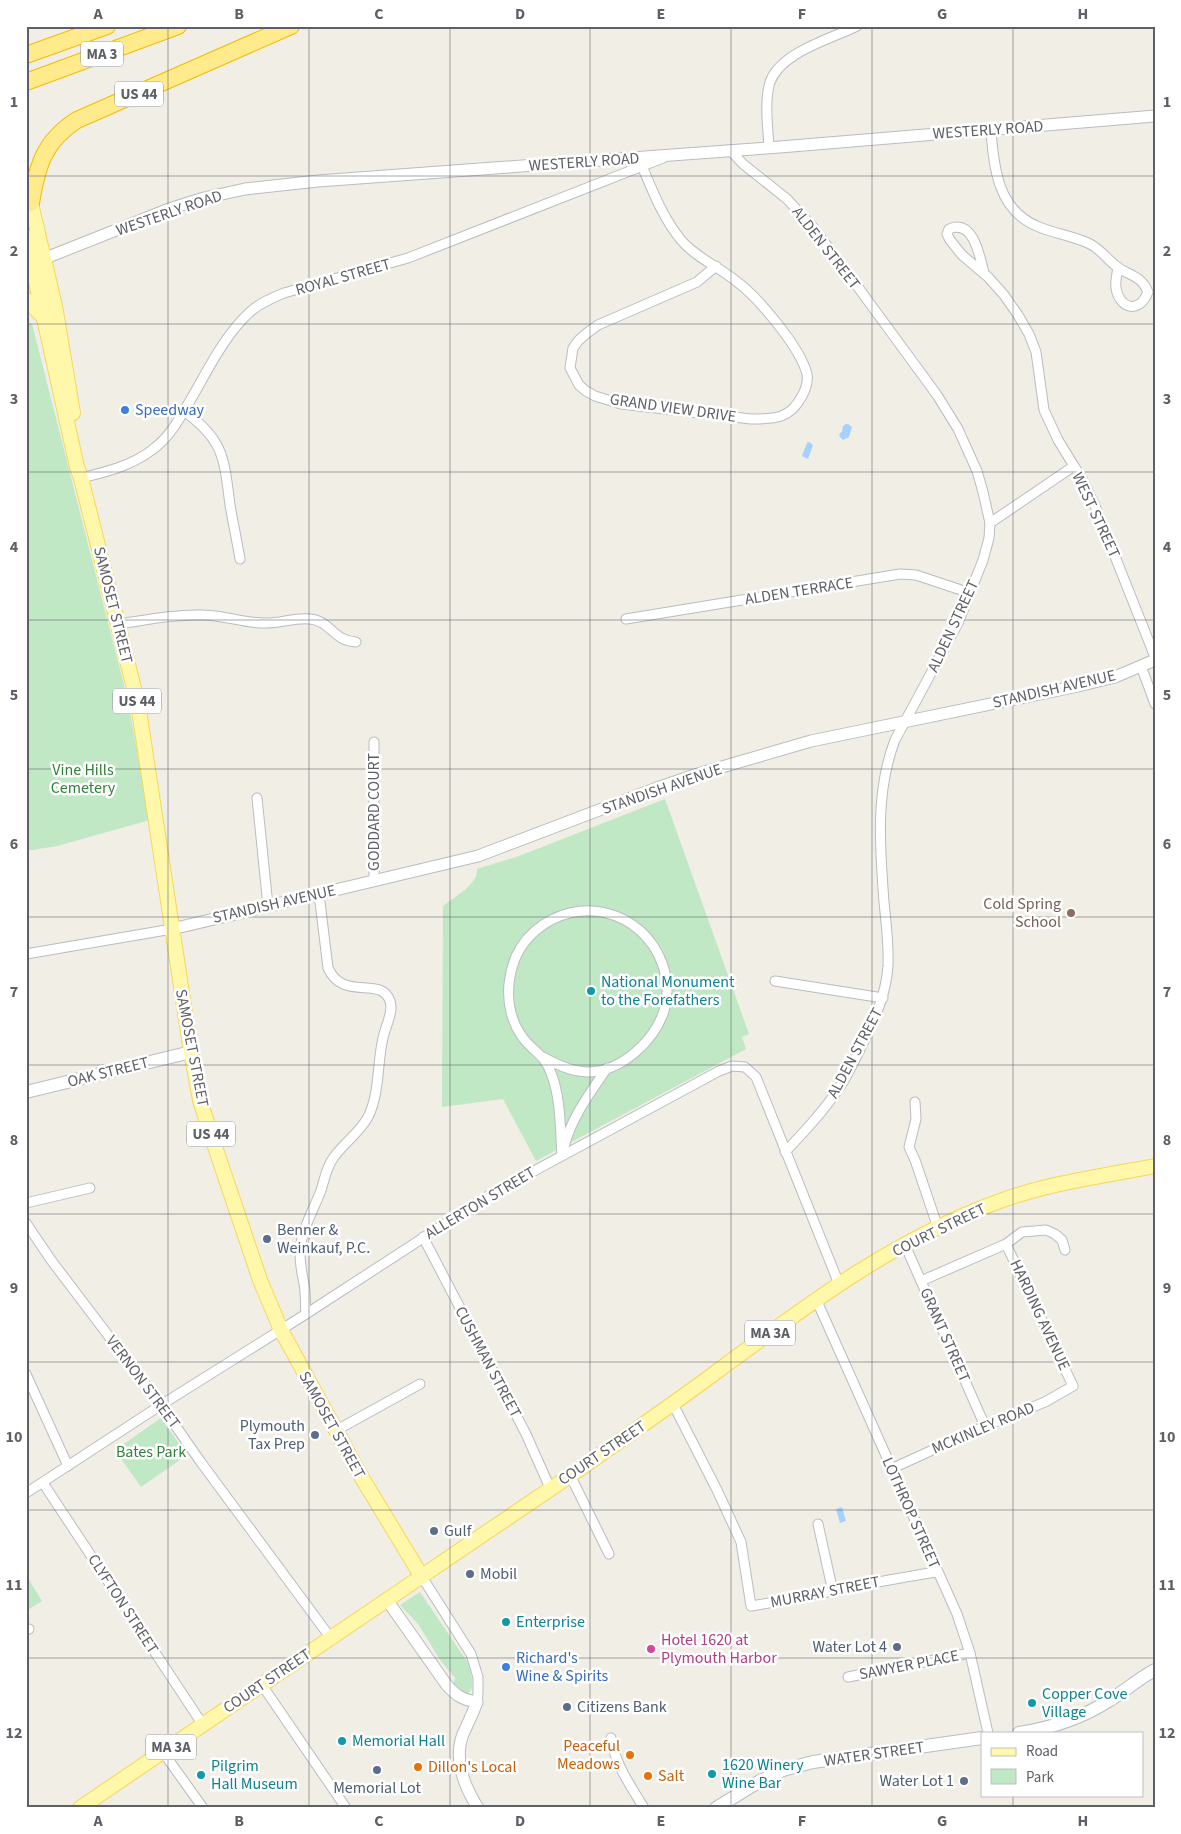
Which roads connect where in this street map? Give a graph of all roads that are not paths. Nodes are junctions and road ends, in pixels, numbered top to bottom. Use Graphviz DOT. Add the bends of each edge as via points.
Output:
graph roads {
  1 [pos="107,26"];
  2 [pos="178,26"];
  3 [pos="291,26"];
  4 [pos="857,26"];
  5 [pos="26,55"];
  6 [pos="27,87"];
  7 [pos="1155,116"];
  8 [pos="991,131"];
  9 [pos="769,148"];
  10 [pos="730,150"];
  11 [pos="668,156"];
  12 [pos="642,166"];
  13 [pos="26,182"];
  14 [pos="31,203"];
  15 [pos="26,236"];
  16 [pos="34,262"];
  17 [pos="716,266"];
  18 [pos="1118,268"];
  19 [pos="984,273"];
  20 [pos="26,299"];
  21 [pos="44,319"];
  22 [pos="184,411"];
  23 [pos="1074,466"];
  24 [pos="81,478"];
  25 [pos="990,522"];
  26 [pos="240,559"];
  27 [pos="970,593"];
  28 [pos="626,619"];
  29 [pos="118,624"];
  30 [pos="356,642"];
  31 [pos="1155,658"];
  32 [pos="1142,666"];
  33 [pos="1155,704"];
  34 [pos="904,722"];
  35 [pos="374,742"];
  36 [pos="257,798"];
  37 [pos="374,881"];
  38 [pos="319,894"];
  39 [pos="268,906"];
  40 [pos="172,929"];
  41 [pos="26,954"];
  42 [pos="776,981"];
  43 [pos="883,998"];
  44 [pos="191,1052"];
  45 [pos="543,1057"];
  46 [pos="607,1068"];
  47 [pos="26,1092"];
  48 [pos="915,1102"];
  49 [pos="785,1152"];
  50 [pos="562,1155"];
  51 [pos="1155,1166"];
  52 [pos="90,1188"];
  53 [pos="26,1203"];
  54 [pos="26,1223"];
  55 [pos="938,1228"];
  56 [pos="423,1236"];
  57 [pos="1006,1244"];
  58 [pos="905,1245"];
  59 [pos="1065,1250"];
  60 [pos="921,1281"];
  61 [pos="839,1284"];
  62 [pos="816,1299"];
  63 [pos="306,1314"];
  64 [pos="281,1330"];
  65 [pos="26,1374"];
  66 [pos="420,1384"];
  67 [pos="1073,1386"];
  68 [pos="673,1404"];
  69 [pos="161,1405"];
  70 [pos="985,1426"];
  71 [pos="335,1432"];
  72 [pos="68,1466"];
  73 [pos="892,1469"];
  74 [pos="570,1475"];
  75 [pos="43,1483"];
  76 [pos="550,1488"];
  77 [pos="26,1493"];
  78 [pos="818,1524"];
  79 [pos="610,1554"];
  80 [pos="937,1572"];
  81 [pos="422,1577"];
  82 [pos="833,1592"];
  83 [pos="387,1600"];
  84 [pos="330,1637"];
  85 [pos="970,1653"];
  86 [pos="1155,1670"];
  87 [pos="848,1677"];
  88 [pos="262,1685"];
  89 [pos="477,1702"];
  90 [pos="203,1725"];
  91 [pos="988,1732"];
  92 [pos="1026,1732"];
  93 [pos="611,1738"];
  94 [pos="981,1738"];
  95 [pos="163,1752"];
  96 [pos="80,1808"];
  97 [pos="203,1808"];
  98 [pos="346,1808"];
  99 [pos="478,1808"];
  100 [pos="644,1808"];
  101 [pos="716,1808"];
  1 -- 5 [label="highway"];
  2 -- 6 [label="highway, MA 3" via="95,57 63,79"];
  3 -- 14 [label="highway, US 44" via="77,120 51,142 36,175"];
  4 -- 9 [label="street" via="801,51 779,68 770,82 767,100"];
  7 -- 8 [label="street, WESTERLY ROAD"];
  8 -- 9 [label="street, WESTERLY ROAD"];
  8 -- 18 [label="street" via="996,176 1019,215 1039,227 1092,245"];
  9 -- 10 [label="street, WESTERLY ROAD"];
  10 -- 11 [label="street, WESTERLY ROAD"];
  10 -- 25 [label="street, ALDEN STREET" via="787,199 812,226 937,395 958,429 977,471"];
  11 -- 12 [label="street, ROYAL STREET"];
  11 -- 16 [label="street, WESTERLY ROAD" via="245,189 180,205"];
  12 -- 17 [label="street, GRAND VIEW DRIVE" via="657,204 681,240"];
  12 -- 22 [label="street, ROYAL STREET" via="408,258 265,301 235,329"];
  13 -- 14 [label="main road, SAMOSET STREET"];
  14 -- 16 [label="main road, SAMOSET STREET / US 44"];
  15 -- 16 [label="main road, SAMOSET STREET / US 44"];
  16 -- 21 [label="main road, SAMOSET STREET / US 44"];
  16 -- 24 [label="main road, SAMOSET STREET / US 44" via="59,328 82,466"];
  17 -- 17 [label="street, GRAND VIEW DRIVE" via="756,299 803,364 807,376 805,391 790,413 773,418 751,418 621,404 594,396 579,385 570,368 573,348 578,340 598,325 697,282"];
  18 -- 18 [label="street" via="1134,275 1145,285 1148,292 1139,306 1132,307 1120,299 1116,289"];
  19 -- 19 [label="street" via="950,240 949,229 958,228 970,234"];
  19 -- 23 [label="street" via="1029,334 1036,352 1044,410"];
  20 -- 21 [label="main road"];
  21 -- 24 [label="main road, SAMOSET STREET / US 44"];
  22 -- 24 [label="street, ROYAL STREET" via="167,436 143,457 122,467"];
  22 -- 26 [label="street" via="210,434 222,455"];
  23 -- 25 [label="street, WEST STREET"];
  23 -- 31 [label="street, WEST STREET" via="1095,506"];
  24 -- 29 [label="main road, SAMOSET STREET / US 44"];
  25 -- 27 [label="street, ALDEN STREET" via="983,560"];
  27 -- 28 [label="street, ALDEN TERRACE" via="916,575 900,574"];
  27 -- 34 [label="street, ALDEN STREET" via="958,624"];
  29 -- 30 [label="street" via="189,615 263,623 309,619 318,621 347,641"];
  29 -- 40 [label="main road, SAMOSET STREET / US 44" via="138,704"];
  31 -- 32 [label="street, STANDISH AVENUE"];
  32 -- 33 [label="street"];
  32 -- 34 [label="street, STANDISH AVENUE" via="1078,686"];
  34 -- 37 [label="street, STANDISH AVENUE" via="811,741 741,762 657,788 478,856"];
  34 -- 43 [label="street, ALDEN STREET" via="887,760 882,790 881,846 888,954"];
  35 -- 37 [label="street, GODDARD COURT"];
  36 -- 39 [label="street"];
  37 -- 38 [label="street, STANDISH AVENUE"];
  38 -- 39 [label="street, STANDISH AVENUE"];
  38 -- 63 [label="street" via="328,968 332,977 345,985 383,992 391,1007 379,1054 371,1108 361,1128 328,1165 302,1239 299,1260"];
  39 -- 40 [label="street, STANDISH AVENUE"];
  40 -- 41 [label="street"];
  40 -- 44 [label="main road, SAMOSET STREET / US 44"];
  42 -- 43 [label="street"];
  43 -- 49 [label="street, ALDEN STREET" via="840,1087"];
  44 -- 47 [label="main road, OAK STREET"];
  44 -- 64 [label="main road, SAMOSET STREET / US 44" via="200,1100 260,1280"];
  45 -- 46 [label="street" via="557,1065 587,1072"];
  45 -- 46 [label="street" via="522,1037 509,1007 508,989 515,958 523,944 546,922 593,910 641,930 657,952 667,980 664,1011 652,1034 632,1055"];
  45 -- 50 [label="street" via="558,1098"];
  46 -- 50 [label="street" via="574,1118"];
  48 -- 55 [label="street" via="916,1119 909,1147"];
  49 -- 50 [label="street, ALLERTON STREET" via="756,1077 741,1066 720,1071"];
  49 -- 61 [label="street, ALLERTON STREET"];
  50 -- 56 [label="street, ALLERTON STREET"];
  51 -- 55 [label="main road, COURT STREET / MA 3A" via="1024,1194"];
  52 -- 53 [label="street"];
  54 -- 69 [label="street, VERNON STREET"];
  55 -- 58 [label="main road, COURT STREET / MA 3A"];
  56 -- 63 [label="street, ALLERTON STREET"];
  56 -- 76 [label="street, CUSHMAN STREET" via="526,1434"];
  57 -- 59 [label="street" via="1022,1232 1046,1230 1062,1240"];
  57 -- 60 [label="street"];
  57 -- 67 [label="street, HARDING AVENUE"];
  58 -- 60 [label="street, GRANT STREET"];
  58 -- 61 [label="main road, COURT STREET / MA 3A"];
  60 -- 70 [label="street, GRANT STREET"];
  61 -- 62 [label="main road, COURT STREET / MA 3A"];
  62 -- 68 [label="main road, COURT STREET / MA 3A"];
  62 -- 73 [label="street, LOTHROP STREET"];
  63 -- 64 [label="street, ALLERTON STREET"];
  64 -- 69 [label="street, ALLERTON STREET"];
  64 -- 71 [label="main road, SAMOSET STREET / US 44"];
  65 -- 72 [label="street"];
  66 -- 71 [label="street"];
  67 -- 70 [label="street, MCKINLEY ROAD" via="1045,1402"];
  68 -- 74 [label="main road, COURT STREET / MA 3A"];
  68 -- 82 [label="street, MURRAY STREET" via="741,1542 751,1606"];
  69 -- 72 [label="street, ALLERTON STREET"];
  69 -- 84 [label="street, VERNON STREET"];
  70 -- 73 [label="street, MCKINLEY ROAD"];
  71 -- 81 [label="main road, SAMOSET STREET / US 44"];
  72 -- 75 [label="street, ALLERTON STREET"];
  73 -- 80 [label="street, LOTHROP STREET"];
  74 -- 76 [label="main road, COURT STREET / MA 3A"];
  74 -- 79 [label="street"];
  75 -- 77 [label="street, ALLERTON STREET"];
  75 -- 90 [label="street, CLYFTON STREET"];
  76 -- 81 [label="main road, COURT STREET / MA 3A"];
  78 -- 82 [label="street"];
  80 -- 82 [label="street, MURRAY STREET"];
  80 -- 85 [label="street, LOTHROP STREET" via="957,1614"];
  81 -- 83 [label="main road, COURT STREET / MA 3A"];
  81 -- 89 [label="street" via="471,1654 478,1677"];
  83 -- 84 [label="main road, COURT STREET / MA 3A"];
  83 -- 89 [label="street" via="446,1684 455,1694"];
  84 -- 88 [label="main road, COURT STREET / MA 3A"];
  85 -- 87 [label="street, SAWYER PLACE"];
  85 -- 91 [label="street, LOTHROP STREET"];
  86 -- 92 [label="main road" via="1078,1717"];
  88 -- 90 [label="main road, COURT STREET / MA 3A"];
  88 -- 98 [label="street"];
  89 -- 99 [label="street" via="463,1736 460,1758 464,1782"];
  90 -- 95 [label="main road, COURT STREET / MA 3A"];
  93 -- 100 [label="street" via="621,1770"];
  94 -- 101 [label="main road, WATER STREET" via="797,1766 760,1781"];
  95 -- 96 [label="main road, COURT STREET / MA 3A"];
  95 -- 97 [label="street"];
}
